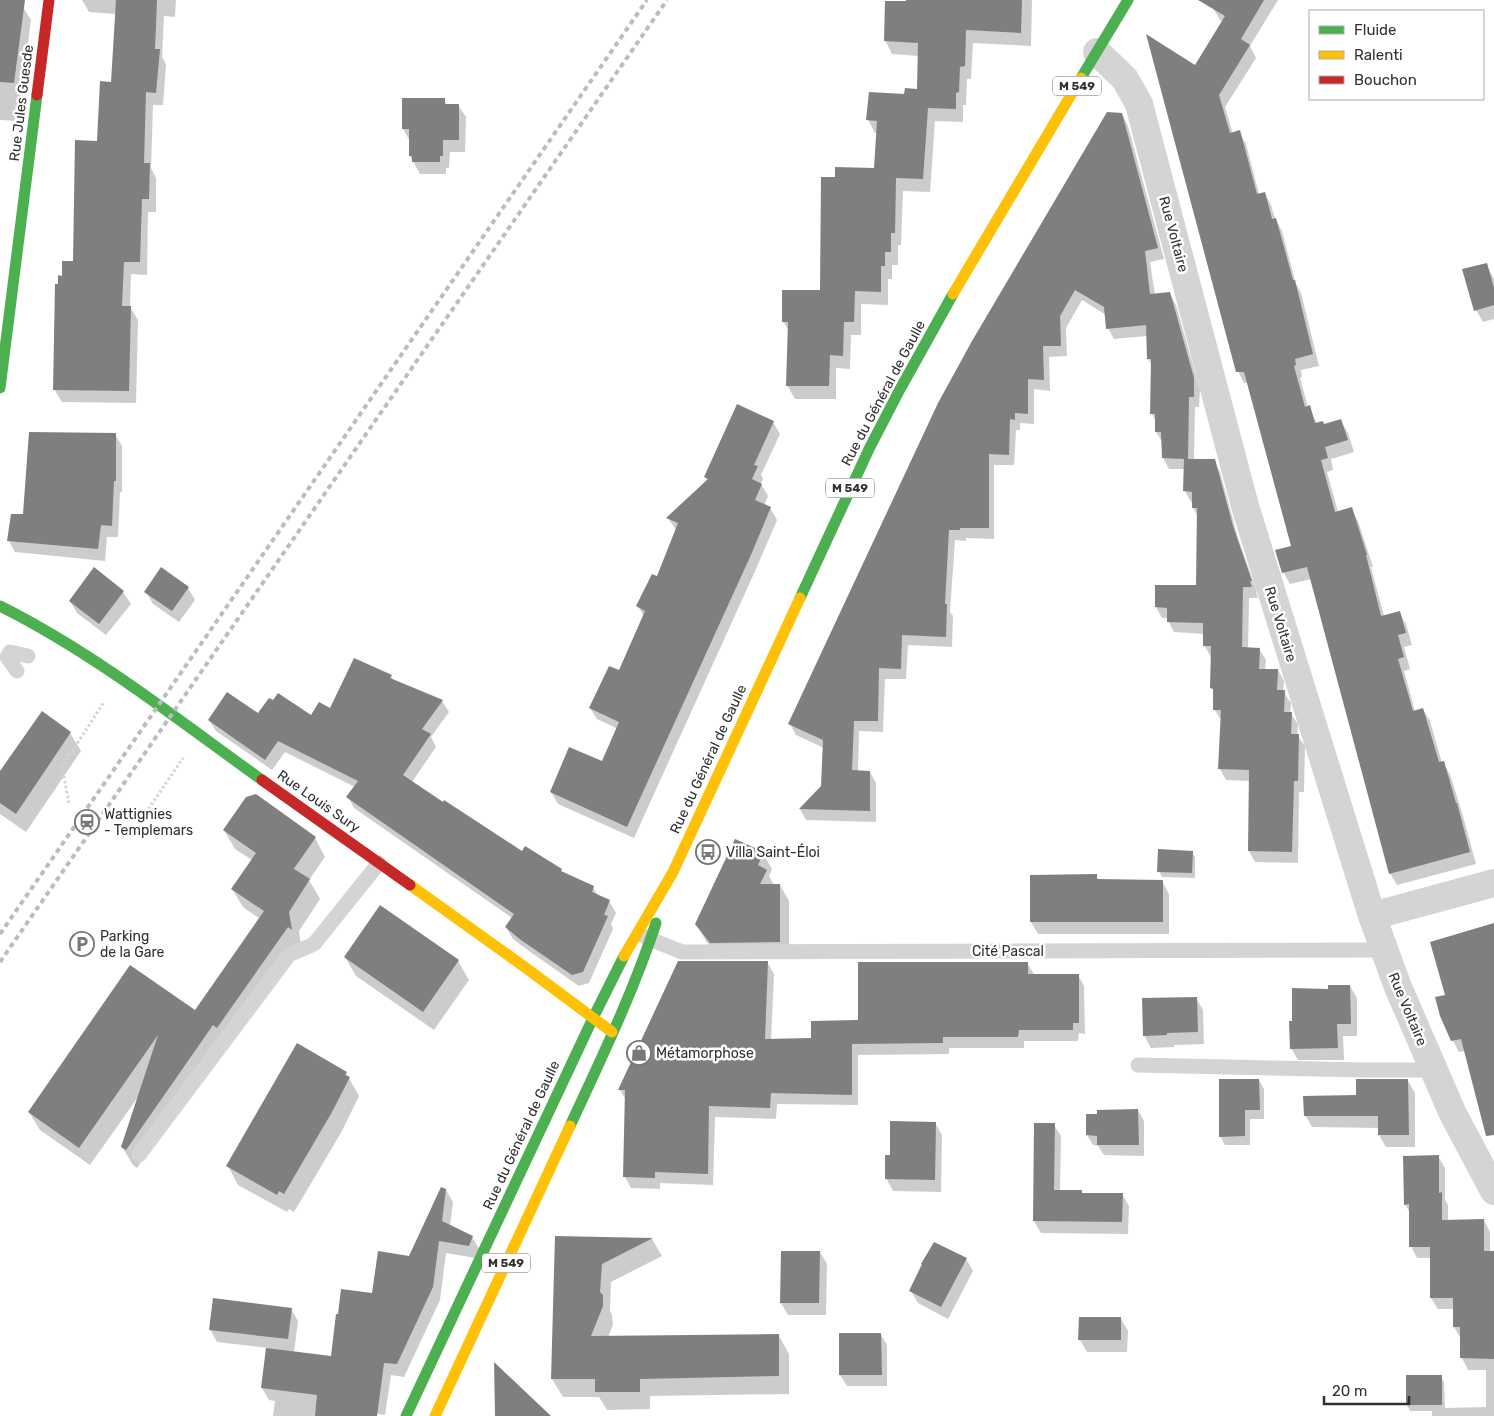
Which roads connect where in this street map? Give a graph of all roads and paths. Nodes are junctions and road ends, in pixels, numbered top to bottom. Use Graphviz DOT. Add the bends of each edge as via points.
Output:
graph roads {
  1 [pos="49,0"];
  2 [pos="1128,0"];
  3 [pos="1097,52"];
  4 [pos="0,388"];
  5 [pos="0,606"];
  6 [pos="28,656"];
  7 [pos="17,671"];
  8 [pos="119,678"];
  9 [pos="199,734"];
  10 [pos="69,803"];
  11 [pos="128,820"];
  12 [pos="379,862"];
  13 [pos="673,872"];
  14 [pos="1494,883"];
  15 [pos="1372,916"];
  16 [pos="636,934"];
  17 [pos="651,939"];
  18 [pos="1383,950"];
  19 [pos="593,1018"];
  20 [pos="613,1033"];
  21 [pos="1138,1065"];
  22 [pos="1434,1070"];
  23 [pos="139,1156"];
  24 [pos="1494,1191"];
  25 [pos="406,1416"];
  26 [pos="435,1416"];
  1 -- 4 [label="main road, Rue Jules Guesde"];
  2 -- 3 [label="main road, Rue du Général de Gaulle / M 549"];
  3 -- 13 [label="main road, Rue du Général de Gaulle / M 549" via="974,256 900,387"];
  3 -- 15 [label="street, Rue Voltaire" via="1125,79 1138,104 1245,506"];
  5 -- 8 [label="main road, Rue Louis Sury" via="42,627"];
  6 -- 7 [label="lane" via="10,652 6,657"];
  8 -- 9 [label="main road, Rue Louis Sury"];
  8 -- 10 [label="path" via="62,767"];
  9 -- 11 [label="path" via="143,817"];
  9 -- 12 [label="main road, Rue Louis Sury"];
  12 -- 19 [label="main road, Rue Louis Sury"];
  12 -- 23 [label="lane" via="314,944 290,955"];
  13 -- 16 [label="main road, Rue du Général de Gaulle / M 549"];
  13 -- 17 [label="main road, Rue du Général de Gaulle / M 549"];
  14 -- 15 [label="street"];
  15 -- 18 [label="street, Rue Voltaire"];
  16 -- 17 [label="lane, Cité Pascal"];
  16 -- 19 [label="main road, Rue du Général de Gaulle / M 549"];
  17 -- 18 [label="lane, Cité Pascal" via="682,952"];
  17 -- 20 [label="main road, Rue du Général de Gaulle / M 549"];
  18 -- 22 [label="street, Rue Voltaire"];
  19 -- 20 [label="main road, Rue Louis Sury"];
  19 -- 25 [label="main road, Rue du Général de Gaulle / M 549"];
  20 -- 26 [label="main road, Rue du Général de Gaulle / M 549"];
  21 -- 22 [label="lane"];
  22 -- 24 [label="street, Rue Voltaire" via="1453,1114"];
}
